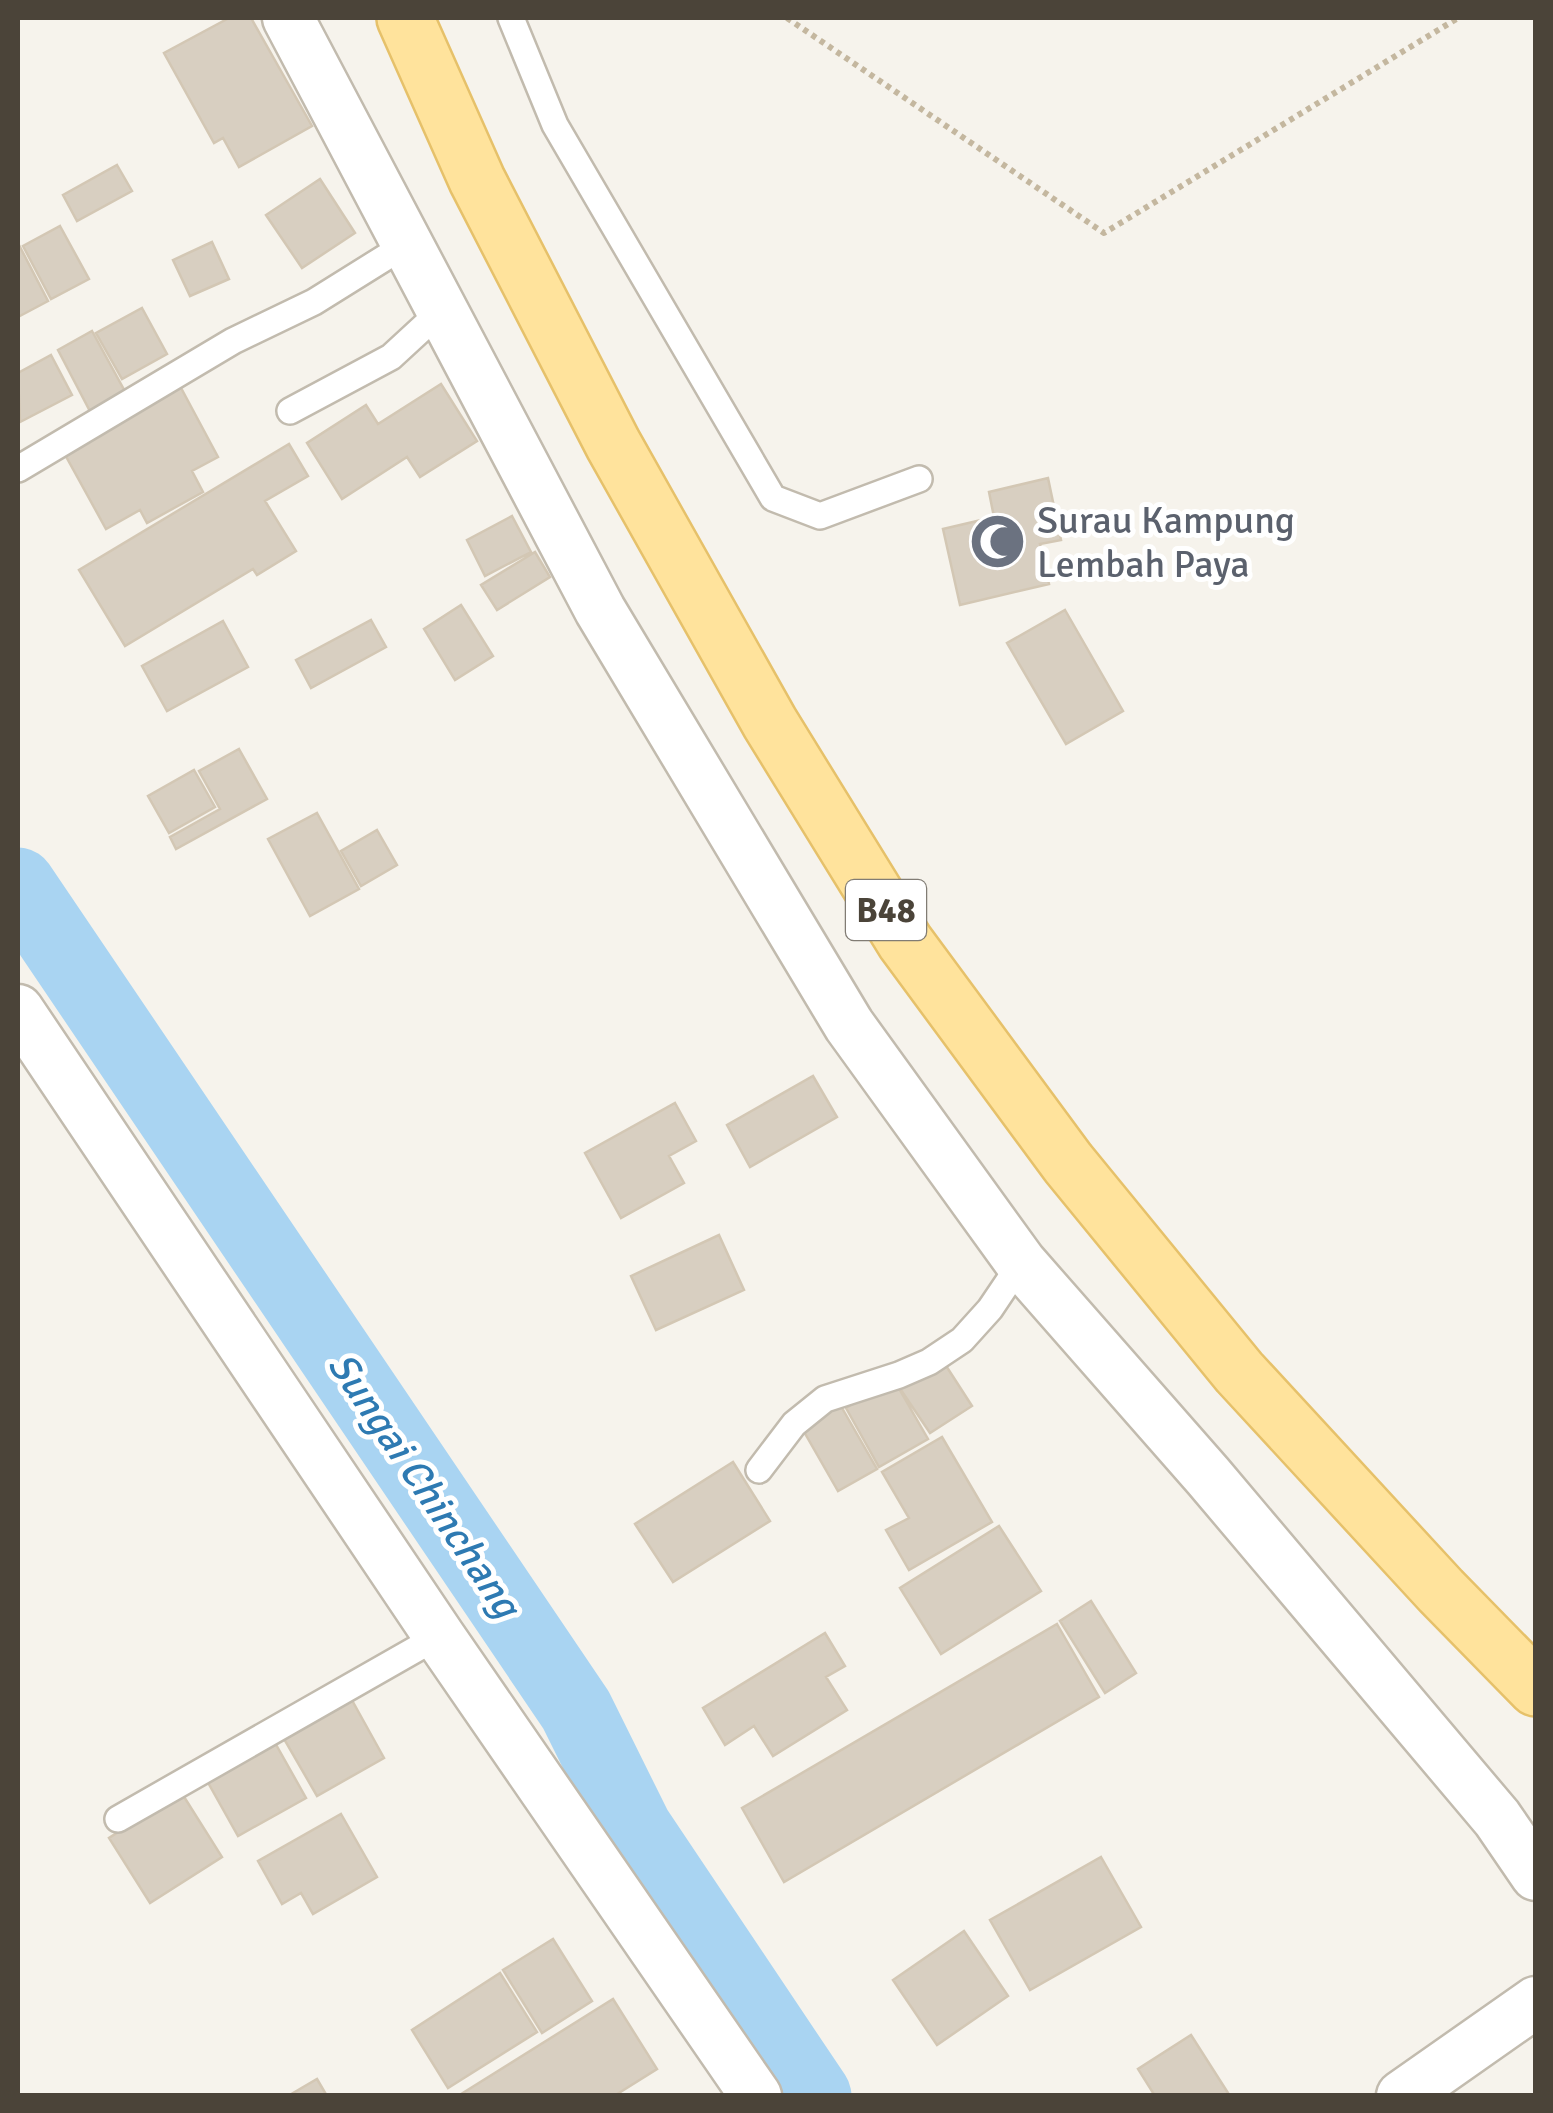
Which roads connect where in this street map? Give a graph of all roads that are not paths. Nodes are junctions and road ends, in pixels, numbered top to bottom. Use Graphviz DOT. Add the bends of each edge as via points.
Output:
graph roads {
  1 [pos="288,18"];
  2 [pos="406,18"];
  3 [pos="510,18"];
  4 [pos="408,244"];
  5 [pos="442,310"];
  6 [pos="290,411"];
  7 [pos="18,469"];
  8 [pos="919,478"];
  9 [pos="18,1010"];
  10 [pos="1021,1262"];
  11 [pos="758,1470"];
  12 [pos="438,1636"];
  13 [pos="1536,1688"];
  14 [pos="118,1819"];
  15 [pos="1536,1874"];
  16 [pos="1536,2002"];
  17 [pos="756,2096"];
  18 [pos="1402,2096"];
  1 -- 4 [label="street"];
  2 -- 13 [label="main road, B48" via="477,180 613,444 770,723 905,942 1068,1163 1239,1372"];
  3 -- 8 [label="lane" via="555,126 773,498 820,516"];
  4 -- 5 [label="street"];
  4 -- 7 [label="lane"];
  5 -- 6 [label="lane" via="391,357"];
  5 -- 10 [label="street" via="600,610 849,1025"];
  9 -- 12 [label="street"];
  10 -- 11 [label="lane" via="962,1340 914,1368 816,1405"];
  10 -- 15 [label="street" via="1484,1803"];
  12 -- 14 [label="lane"];
  12 -- 17 [label="street"];
  16 -- 18 [label="street"];
}
